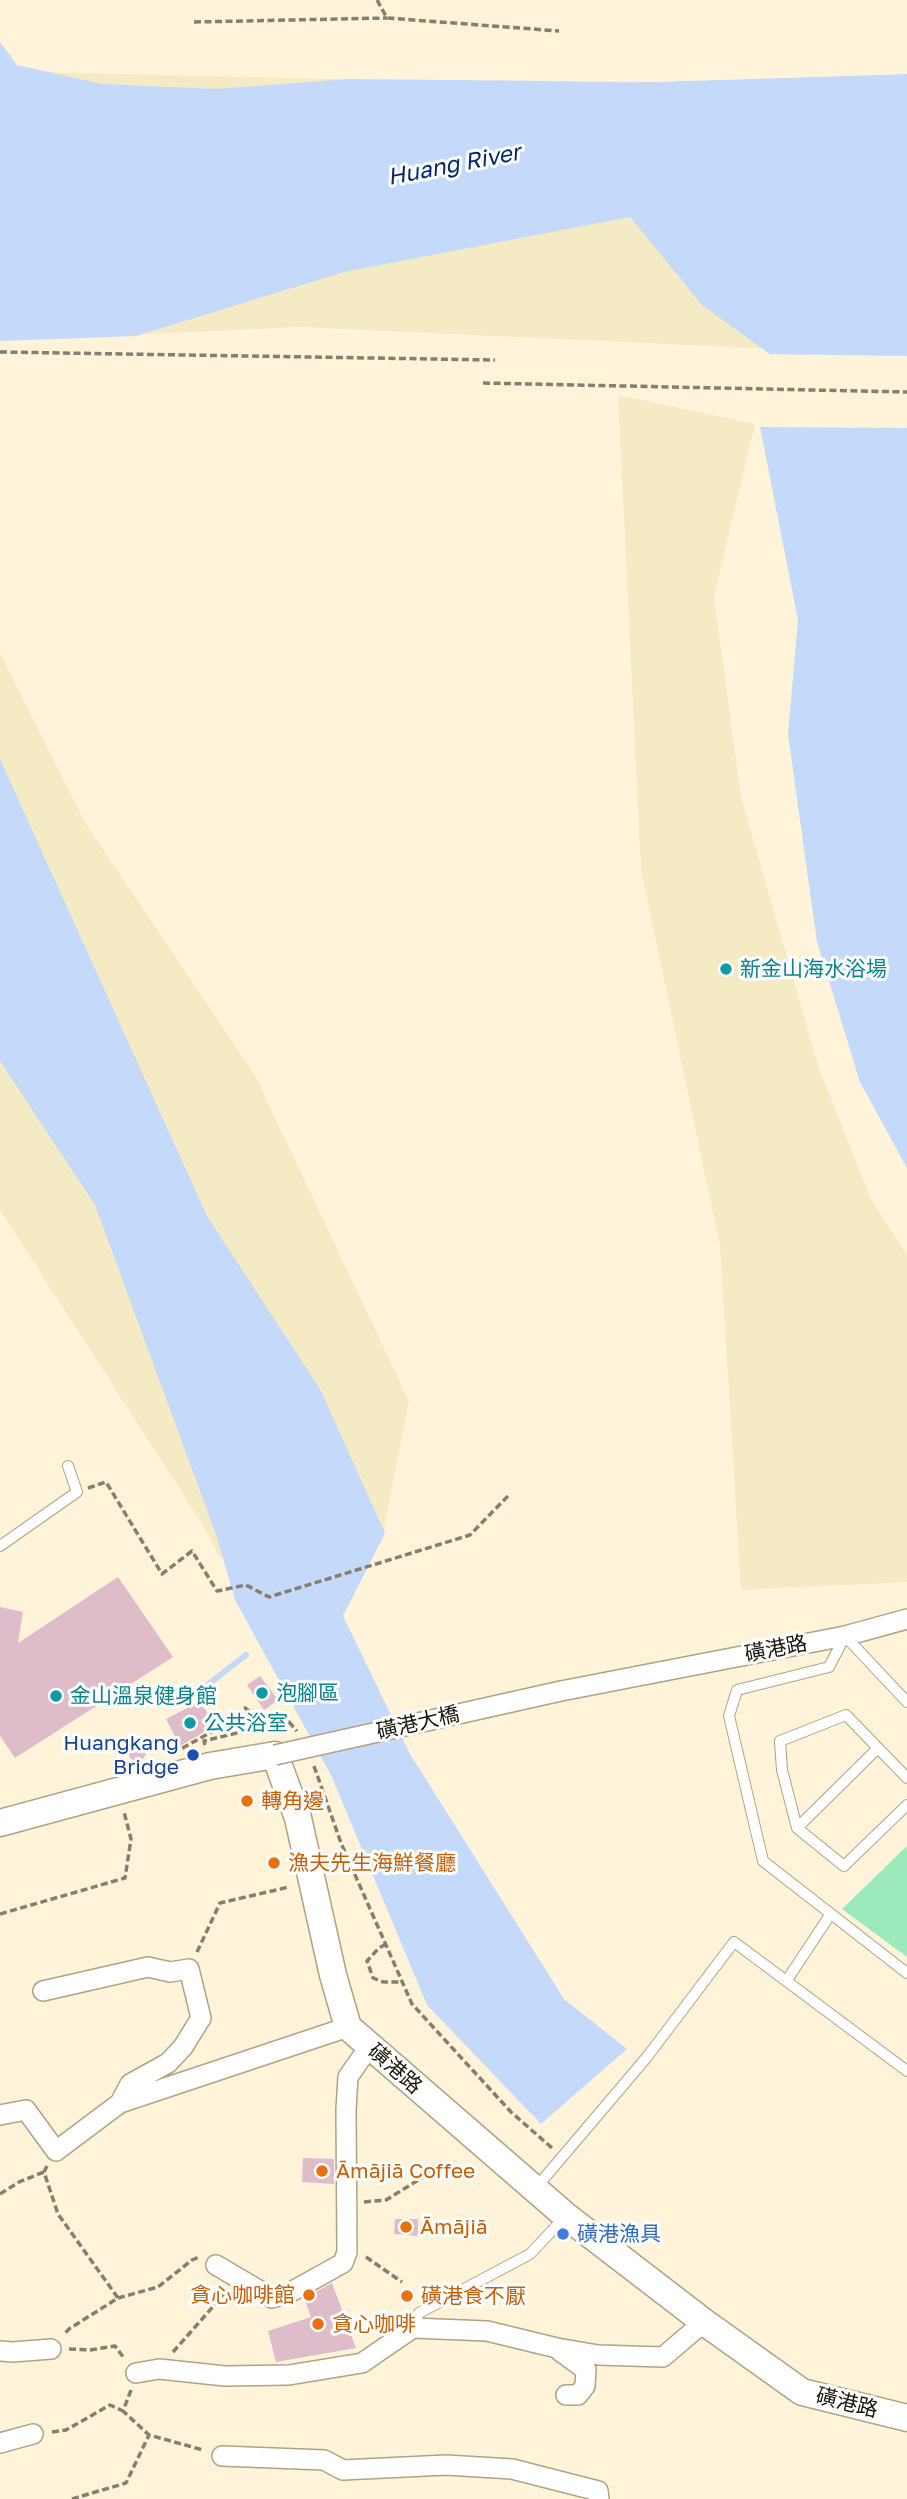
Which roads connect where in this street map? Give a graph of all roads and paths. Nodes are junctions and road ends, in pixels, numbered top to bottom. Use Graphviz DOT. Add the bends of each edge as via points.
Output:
graph roads {
  1 [pos="377,0"];
  2 [pos="387,18"];
  3 [pos="194,22"];
  4 [pos="559,31"];
  5 [pos="0,352"];
  6 [pos="495,360"];
  7 [pos="483,383"];
  8 [pos="907,392"];
  9 [pos="68,1466"];
  10 [pos="77,1492"];
  11 [pos="508,1496"];
  12 [pos="0,1546"];
  13 [pos="907,1619"];
  14 [pos="845,1636"];
  15 [pos="217,1689"];
  16 [pos="561,1691"];
  17 [pos="214,1695"];
  18 [pos="907,1702"];
  19 [pos="253,1714"];
  20 [pos="273,1728"];
  21 [pos="215,1730"];
  22 [pos="302,1741"];
  23 [pos="148,1746"];
  24 [pos="206,1748"];
  25 [pos="878,1748"];
  26 [pos="275,1755"];
  27 [pos="312,1762"];
  28 [pos="907,1778"];
  29 [pos="118,1789"];
  30 [pos="907,1805"];
  31 [pos="0,1823"];
  32 [pos="797,1828"];
  33 [pos="312,1882"];
  34 [pos="0,1914"];
  35 [pos="830,1915"];
  36 [pos="386,1944"];
  37 [pos="189,1969"];
  38 [pos="907,1973"];
  39 [pos="787,1980"];
  40 [pos="403,1982"];
  41 [pos="43,1992"];
  42 [pos="348,2026"];
  43 [pos="369,2047"];
  44 [pos="907,2071"];
  45 [pos="120,2102"];
  46 [pos="0,2115"];
  47 [pos="56,2151"];
  48 [pos="562,2157"];
  49 [pos="433,2171"];
  50 [pos="44,2172"];
  51 [pos="535,2190"];
  52 [pos="0,2194"];
  53 [pos="348,2203"];
  54 [pos="566,2216"];
  55 [pos="347,2252"];
  56 [pos="216,2265"];
  57 [pos="242,2281"];
  58 [pos="402,2282"];
  59 [pos="118,2298"];
  60 [pos="704,2322"];
  61 [pos="413,2328"];
  62 [pos="51,2348"];
  63 [pos="556,2348"];
  64 [pos="0,2351"];
  65 [pos="159,2369"];
  66 [pos="135,2373"];
  67 [pos="566,2395"];
  68 [pos="123,2411"];
  69 [pos="907,2418"];
  70 [pos="33,2434"];
  71 [pos="149,2435"];
  72 [pos="0,2443"];
  73 [pos="222,2456"];
  74 [pos="72,2499"];
  75 [pos="599,2499"];
  1 -- 2 [label="path"];
  2 -- 3 [label="path"];
  2 -- 4 [label="path"];
  5 -- 6 [label="path"];
  7 -- 8 [label="path"];
  9 -- 10 [label="lane"];
  10 -- 11 [label="path" via="106,1482 162,1574 192,1551 217,1591 246,1585 269,1597 470,1535"];
  10 -- 12 [label="lane"];
  13 -- 14 [label="street, 磺港路"];
  14 -- 16 [label="street, 磺港路"];
  14 -- 18 [label="lane"];
  14 -- 35 [label="lane" via="829,1667 737,1690 729,1716 762,1861"];
  15 -- 17 [label="path" via="212,1690"];
  16 -- 26 [label="street, 磺港大橋, bridge"];
  19 -- 20 [label="path"];
  19 -- 20 [label="path" via="259,1732"];
  19 -- 21 [label="path" via="245,1708"];
  20 -- 22 [label="path" via="289,1722"];
  21 -- 23 [label="path" via="179,1750 169,1739"];
  21 -- 24 [label="path" via="247,1725 249,1730 204,1741"];
  25 -- 28 [label="lane"];
  25 -- 32 [label="lane"];
  25 -- 32 [label="lane" via="846,1715 780,1741 782,1770"];
  26 -- 29 [label="street"];
  26 -- 33 [label="street, 磺港路" via="298,1818"];
  27 -- 36 [label="path" via="341,1843"];
  29 -- 31 [label="street"];
  29 -- 34 [label="path" via="131,1839 125,1878"];
  30 -- 32 [label="lane" via="844,1866"];
  33 -- 37 [label="path" via="220,1903"];
  33 -- 42 [label="street, 磺港路"];
  35 -- 38 [label="lane"];
  35 -- 39 [label="lane"];
  36 -- 40 [label="path"];
  36 -- 40 [label="path" via="368,1961 373,1978"];
  37 -- 41 [label="street" via="170,1972 148,1967"];
  37 -- 45 [label="street" via="201,2018 168,2063 130,2084"];
  39 -- 44 [label="lane"];
  39 -- 48 [label="lane" via="734,1942 647,2057"];
  40 -- 48 [label="path" via="421,2014 511,2112"];
  42 -- 43 [label="street, 磺港路"];
  42 -- 45 [label="street"];
  43 -- 51 [label="street, 磺港路"];
  43 -- 53 [label="street" via="348,2077"];
  45 -- 47 [label="street"];
  46 -- 47 [label="street" via="26,2110"];
  47 -- 50 [label="path"];
  48 -- 51 [label="lane"];
  49 -- 53 [label="path" via="386,2200"];
  50 -- 52 [label="path"];
  50 -- 59 [label="path" via="58,2214"];
  51 -- 54 [label="street, 磺港路"];
  53 -- 55 [label="street"];
  54 -- 60 [label="street, 磺港路"];
  54 -- 61 [label="lane" via="530,2254 419,2313"];
  55 -- 57 [label="street" via="342,2263 272,2298"];
  55 -- 58 [label="path" via="361,2254"];
  56 -- 57 [label="street"];
  56 -- 59 [label="path" via="203,2256 158,2287"];
  57 -- 65 [label="path" via="223,2295"];
  59 -- 62 [label="path" via="69,2329"];
  60 -- 63 [label="street" via="663,2357"];
  60 -- 69 [label="street, 磺港路" via="802,2392"];
  61 -- 63 [label="street" via="488,2331"];
  61 -- 65 [label="street" via="362,2363 289,2375 225,2376"];
  62 -- 64 [label="street"];
  62 -- 66 [label="path" via="115,2346"];
  63 -- 67 [label="street" via="586,2370 585,2386 578,2395"];
  65 -- 66 [label="street"];
  66 -- 68 [label="path"];
  68 -- 70 [label="path" via="110,2405 66,2430"];
  68 -- 71 [label="path"];
  70 -- 72 [label="street"];
  71 -- 73 [label="path"];
  71 -- 74 [label="path" via="126,2483"];
  73 -- 75 [label="street" via="324,2460 343,2469 446,2465 512,2469 598,2491"];
}
